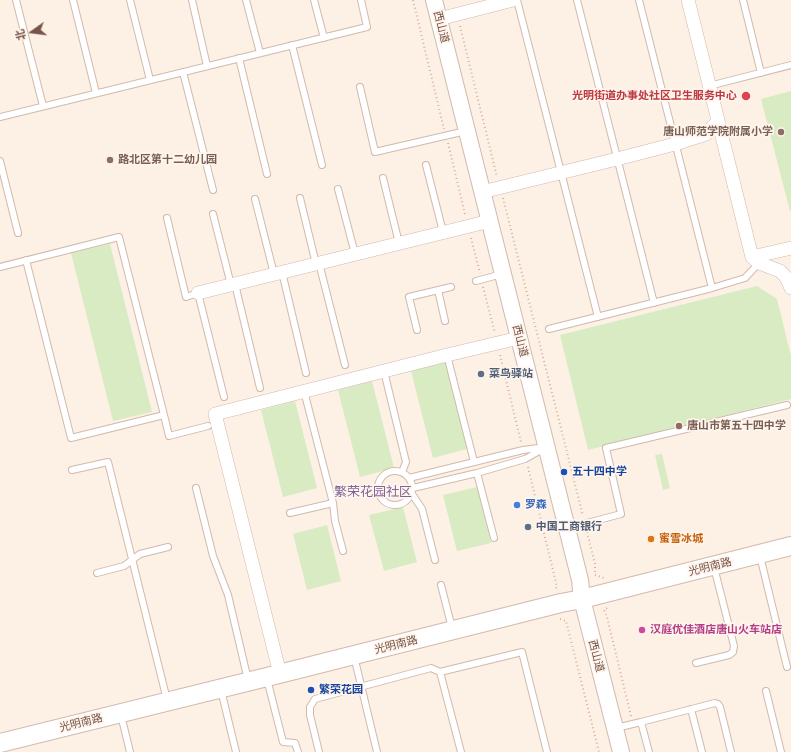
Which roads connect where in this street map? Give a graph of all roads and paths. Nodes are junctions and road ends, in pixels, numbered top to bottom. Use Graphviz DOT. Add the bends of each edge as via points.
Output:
graph roads {
  1 [pos="16,0"];
  2 [pos="73,0"];
  3 [pos="130,0"];
  4 [pos="192,0"];
  5 [pos="246,0"];
  6 [pos="314,0"];
  7 [pos="361,0"];
  8 [pos="413,0"];
  9 [pos="434,0"];
  10 [pos="513,0"];
  11 [pos="518,0"];
  12 [pos="577,0"];
  13 [pos="640,0"];
  14 [pos="688,0"];
  15 [pos="743,0"];
  16 [pos="457,14"];
  17 [pos="439,19"];
  18 [pos="324,38"];
  19 [pos="292,45"];
  20 [pos="260,53"];
  21 [pos="239,58"];
  22 [pos="791,65"];
  23 [pos="207,66"];
  24 [pos="183,72"];
  25 [pos="761,73"];
  26 [pos="150,80"];
  27 [pos="709,86"];
  28 [pos="360,87"];
  29 [pos="96,93"];
  30 [pos="43,106"];
  31 [pos="0,117"];
  32 [pos="718,121"];
  33 [pos="467,131"];
  34 [pos="446,136"];
  35 [pos="676,144"];
  36 [pos="617,159"];
  37 [pos="0,161"];
  38 [pos="322,165"];
  39 [pos="426,165"];
  40 [pos="561,173"];
  41 [pos="267,174"];
  42 [pos="383,178"];
  43 [pos="500,187"];
  44 [pos="338,189"];
  45 [pos="213,190"];
  46 [pos="482,192"];
  47 [pos="300,198"];
  48 [pos="255,199"];
  49 [pos="213,214"];
  50 [pos="167,218"];
  51 [pos="490,221"];
  52 [pos="468,226"];
  53 [pos="443,232"];
  54 [pos="18,233"];
  55 [pos="399,243"];
  56 [pos="791,248"];
  57 [pos="355,254"];
  58 [pos="26,260"];
  59 [pos="756,260"];
  60 [pos="318,264"];
  61 [pos="0,267"];
  62 [pos="278,273"];
  63 [pos="503,274"];
  64 [pos="479,280"];
  65 [pos="233,285"];
  66 [pos="451,287"];
  67 [pos="712,288"];
  68 [pos="791,288"];
  69 [pos="438,290"];
  70 [pos="198,293"];
  71 [pos="654,303"];
  72 [pos="598,317"];
  73 [pos="445,321"];
  74 [pos="549,328"];
  75 [pos="417,330"];
  76 [pos="519,338"];
  77 [pos="497,344"];
  78 [pos="447,355"];
  79 [pos="345,365"];
  80 [pos="384,371"];
  81 [pos="306,373"];
  82 [pos="260,388"];
  83 [pos="304,391"];
  84 [pos="224,397"];
  85 [pos="787,405"];
  86 [pos="164,415"];
  87 [pos="208,426"];
  88 [pos="547,447"];
  89 [pos="523,450"];
  90 [pos="525,459"];
  91 [pos="474,462"];
  92 [pos="72,470"];
  93 [pos="402,472"];
  94 [pos="477,472"];
  95 [pos="409,478"];
  96 [pos="196,488"];
  97 [pos="412,491"];
  98 [pos="333,503"];
  99 [pos="290,513"];
  100 [pos="585,524"];
  101 [pos="567,528"];
  102 [pos="494,538"];
  103 [pos="791,546"];
  104 [pos="168,547"];
  105 [pos="343,551"];
  106 [pos="759,554"];
  107 [pos="132,560"];
  108 [pos="435,560"];
  109 [pos="714,566"];
  110 [pos="97,573"];
  111 [pos="595,575"];
  112 [pos="441,585"];
  113 [pos="557,586"];
  114 [pos="582,599"];
  115 [pos="604,610"];
  116 [pos="566,621"];
  117 [pos="452,631"];
  118 [pos="354,655"];
  119 [pos="696,663"];
  120 [pos="787,667"];
  121 [pos="440,672"];
  122 [pos="274,676"];
  123 [pos="248,682"];
  124 [pos="361,686"];
  125 [pos="220,689"];
  126 [pos="766,691"];
  127 [pos="167,702"];
  128 [pos="691,710"];
  129 [pos="120,713"];
  130 [pos="641,722"];
  131 [pos="633,724"];
  132 [pos="615,729"];
  133 [pos="0,742"];
  134 [pos="130,752"];
  135 [pos="236,752"];
  136 [pos="298,752"];
  137 [pos="319,752"];
  138 [pos="377,752"];
  139 [pos="461,752"];
  140 [pos="547,752"];
  141 [pos="599,752"];
  142 [pos="621,752"];
  143 [pos="648,752"];
  144 [pos="702,752"];
  145 [pos="731,752"];
  146 [pos="781,752"];
  1 -- 30 [label="lane"];
  2 -- 29 [label="lane"];
  3 -- 26 [label="lane"];
  4 -- 23 [label="lane"];
  5 -- 20 [label="lane"];
  6 -- 18 [label="lane"];
  7 -- 18 [label="lane" via="367,27"];
  8 -- 34 [label="path"];
  9 -- 17 [label="street, 西山道"];
  10 -- 16 [label="street"];
  11 -- 40 [label="lane"];
  12 -- 36 [label="lane"];
  13 -- 35 [label="lane"];
  14 -- 27 [label="street"];
  15 -- 25 [label="lane"];
  16 -- 17 [label="street"];
  16 -- 43 [label="path"];
  17 -- 33 [label="street, 西山道"];
  18 -- 19 [label="lane"];
  19 -- 20 [label="lane"];
  19 -- 38 [label="lane"];
  20 -- 21 [label="lane"];
  21 -- 23 [label="lane"];
  21 -- 41 [label="lane"];
  22 -- 25 [label="lane"];
  23 -- 24 [label="lane"];
  24 -- 26 [label="lane"];
  24 -- 45 [label="lane"];
  25 -- 27 [label="lane"];
  26 -- 29 [label="lane"];
  27 -- 32 [label="street"];
  28 -- 34 [label="lane" via="375,152"];
  29 -- 30 [label="lane"];
  30 -- 31 [label="lane"];
  32 -- 35 [label="street" via="706,134"];
  32 -- 59 [label="street"];
  33 -- 34 [label="lane"];
  33 -- 46 [label="street, 西山道"];
  34 -- 52 [label="path"];
  35 -- 36 [label="street"];
  35 -- 67 [label="lane"];
  36 -- 40 [label="street"];
  36 -- 71 [label="lane"];
  37 -- 54 [label="lane"];
  39 -- 53 [label="lane"];
  40 -- 43 [label="street"];
  40 -- 72 [label="lane"];
  42 -- 55 [label="lane"];
  43 -- 46 [label="street"];
  43 -- 100 [label="path"];
  44 -- 57 [label="lane"];
  46 -- 51 [label="street, 西山道"];
  47 -- 60 [label="lane"];
  48 -- 62 [label="lane"];
  49 -- 65 [label="lane"];
  50 -- 70 [label="lane" via="186,297"];
  51 -- 52 [label="street"];
  51 -- 63 [label="street, 西山道"];
  52 -- 53 [label="street"];
  52 -- 64 [label="path"];
  53 -- 55 [label="street"];
  55 -- 57 [label="street"];
  56 -- 59 [label="street"];
  57 -- 60 [label="street"];
  58 -- 61 [label="lane"];
  58 -- 86 [label="lane" via="71,438"];
  58 -- 86 [label="lane" via="91,247 119,237"];
  59 -- 67 [label="lane" via="745,278"];
  59 -- 68 [label="street" via="780,271"];
  60 -- 62 [label="street"];
  60 -- 79 [label="lane"];
  62 -- 65 [label="street"];
  62 -- 81 [label="lane"];
  63 -- 64 [label="lane"];
  63 -- 76 [label="street, 西山道"];
  64 -- 77 [label="path"];
  65 -- 70 [label="street"];
  65 -- 82 [label="lane"];
  66 -- 69 [label="lane"];
  67 -- 71 [label="lane"];
  69 -- 73 [label="lane"];
  69 -- 75 [label="lane" via="409,297"];
  70 -- 84 [label="lane"];
  71 -- 72 [label="lane"];
  72 -- 74 [label="lane"];
  76 -- 77 [label="street"];
  76 -- 88 [label="street, 西山道"];
  77 -- 78 [label="street"];
  77 -- 89 [label="path"];
  78 -- 80 [label="street"];
  78 -- 91 [label="lane"];
  80 -- 83 [label="street"];
  80 -- 93 [label="lane" via="406,462"];
  83 -- 98 [label="lane"];
  83 -- 122 [label="street" via="215,414"];
  85 -- 100 [label="lane" via="606,448 621,514"];
  86 -- 87 [label="lane" via="169,436"];
  88 -- 89 [label="lane"];
  88 -- 90 [label="lane"];
  88 -- 101 [label="street, 西山道"];
  89 -- 91 [label="lane"];
  90 -- 94 [label="lane"];
  90 -- 113 [label="path"];
  91 -- 95 [label="lane"];
  92 -- 107 [label="lane" via="108,462"];
  93 -- 95 [label="lane"];
  93 -- 97 [label="lane" via="390,472 381,478 378,490 380,495 388,504 399,505 409,499"];
  94 -- 97 [label="lane"];
  94 -- 102 [label="lane"];
  95 -- 97 [label="lane"];
  96 -- 123 [label="lane" via="213,556 228,595"];
  97 -- 108 [label="lane" via="422,509"];
  98 -- 99 [label="lane"];
  98 -- 105 [label="lane"];
  100 -- 101 [label="lane"];
  100 -- 111 [label="path" via="595,564"];
  101 -- 114 [label="street, 西山道"];
  103 -- 106 [label="main road, 光明南路"];
  104 -- 107 [label="lane" via="140,554"];
  106 -- 109 [label="main road, 光明南路"];
  106 -- 120 [label="lane"];
  107 -- 110 [label="lane" via="124,566"];
  107 -- 127 [label="lane"];
  109 -- 114 [label="main road, 光明南路"];
  109 -- 119 [label="lane" via="734,646 733,652"];
  112 -- 117 [label="lane"];
  114 -- 117 [label="main road, 光明南路"];
  114 -- 132 [label="street, 西山道"];
  115 -- 131 [label="path"];
  116 -- 141 [label="path"];
  117 -- 118 [label="main road, 光明南路"];
  118 -- 122 [label="main road, 光明南路"];
  118 -- 124 [label="lane"];
  121 -- 124 [label="lane" via="431,668"];
  121 -- 139 [label="lane"];
  121 -- 140 [label="lane" via="522,652"];
  122 -- 123 [label="main road, 光明南路"];
  122 -- 136 [label="lane" via="283,742 295,743"];
  123 -- 125 [label="main road, 光明南路"];
  124 -- 137 [label="lane" via="314,699 310,715"];
  124 -- 138 [label="lane"];
  125 -- 127 [label="main road, 光明南路"];
  125 -- 135 [label="lane"];
  126 -- 146 [label="lane"];
  127 -- 129 [label="main road, 光明南路"];
  128 -- 130 [label="lane"];
  128 -- 144 [label="lane"];
  128 -- 145 [label="lane" via="718,704"];
  129 -- 133 [label="main road, 光明南路"];
  129 -- 134 [label="lane"];
  130 -- 131 [label="lane"];
  130 -- 143 [label="lane"];
  131 -- 132 [label="lane"];
  132 -- 142 [label="street, 西山道"];
}
